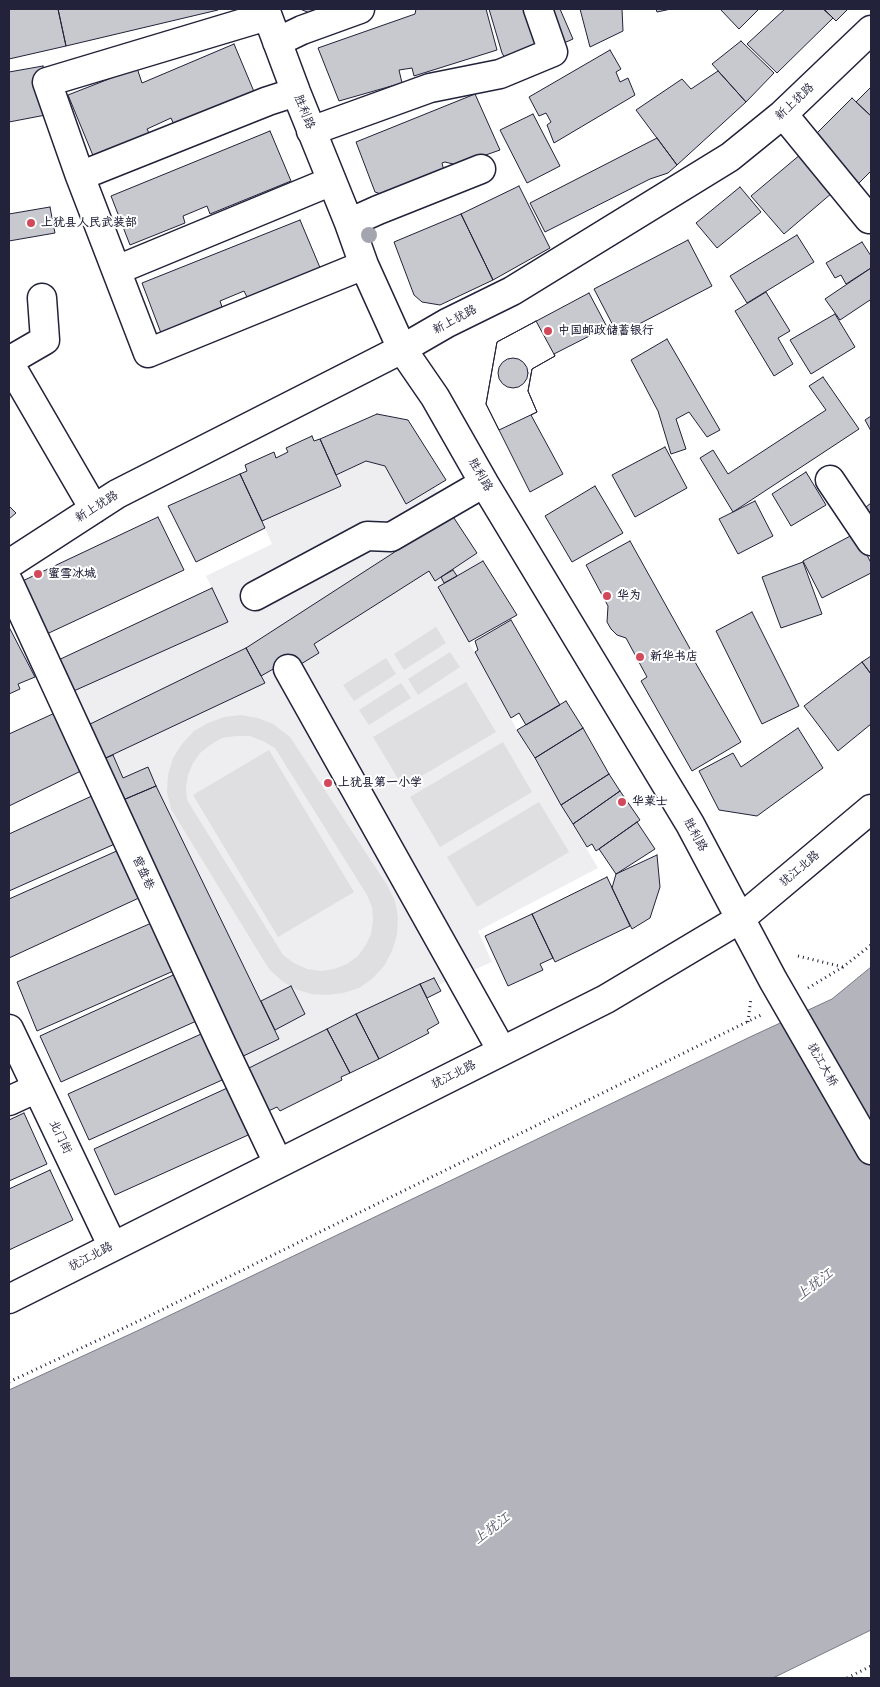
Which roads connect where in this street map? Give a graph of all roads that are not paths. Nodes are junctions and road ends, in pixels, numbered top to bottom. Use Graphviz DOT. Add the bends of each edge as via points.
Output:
graph roads {
  1 [pos="360,9"];
  2 [pos="538,9"];
  3 [pos="266,12"];
  4 [pos="871,30"];
  5 [pos="277,42"];
  6 [pos="296,92"];
  7 [pos="783,114"];
  8 [pos="311,131"];
  9 [pos="481,169"];
  10 [pos="80,176"];
  11 [pos="332,181"];
  12 [pos="869,219"];
  13 [pos="349,223"];
  14 [pos="364,265"];
  15 [pos="117,270"];
  16 [pos="42,298"];
  17 [pos="402,349"];
  18 [pos="830,480"];
  19 [pos="484,483"];
  20 [pos="94,509"];
  21 [pos="871,541"];
  22 [pos="9,564"];
  23 [pos="9,583"];
  24 [pos="255,596"];
  25 [pos="288,669"];
  26 [pos="871,809"];
  27 [pos="740,919"];
  28 [pos="762,986"];
  29 [pos="9,1029"];
  30 [pos="502,1051"];
  31 [pos="37,1088"];
  32 [pos="9,1101"];
  33 [pos="871,1150"];
  34 [pos="278,1163"];
  35 [pos="112,1246"];
  36 [pos="9,1299"];
  1 -- 5 [label="street"];
  2 -- 8 [label="street" via="553,52 500,74 430,88"];
  3 -- 5 [label="street, 胜利路"];
  3 -- 10 [label="street" via="47,82"];
  4 -- 7 [label="street, 新上犹路"];
  5 -- 6 [label="street, 胜利路"];
  6 -- 8 [label="street, 胜利路"];
  6 -- 10 [label="street"];
  7 -- 12 [label="street"];
  7 -- 17 [label="street, 新上犹路" via="730,157 512,291"];
  8 -- 11 [label="street, 胜利路"];
  9 -- 13 [label="street"];
  10 -- 15 [label="street"];
  11 -- 13 [label="street, 胜利路"];
  11 -- 15 [label="street"];
  13 -- 14 [label="street, 胜利路"];
  14 -- 15 [label="street" via="148,353"];
  14 -- 17 [label="street, 胜利路"];
  16 -- 20 [label="street" via="46,340 14,358 11,366"];
  17 -- 19 [label="street, 胜利路" via="435,397"];
  17 -- 20 [label="street, 新上犹路" via="117,494"];
  18 -- 21 [label="street"];
  19 -- 24 [label="street" via="390,537 367,536"];
  19 -- 27 [label="street, 胜利路" via="690,824"];
  20 -- 22 [label="street, 新上犹路"];
  23 -- 34 [label="street, 营盘巷"];
  25 -- 30 [label="street"];
  26 -- 27 [label="street, 犹江北路"];
  27 -- 28 [label="street, 胜利路"];
  27 -- 30 [label="street, 犹江北路" via="606,999"];
  28 -- 33 [label="street, 犹江大桥"];
  29 -- 31 [label="street, 北门街"];
  30 -- 34 [label="street, 犹江北路"];
  31 -- 32 [label="street"];
  31 -- 35 [label="street, 北门街"];
  34 -- 35 [label="street, 犹江北路"];
  35 -- 36 [label="street, 犹江北路"];
}
